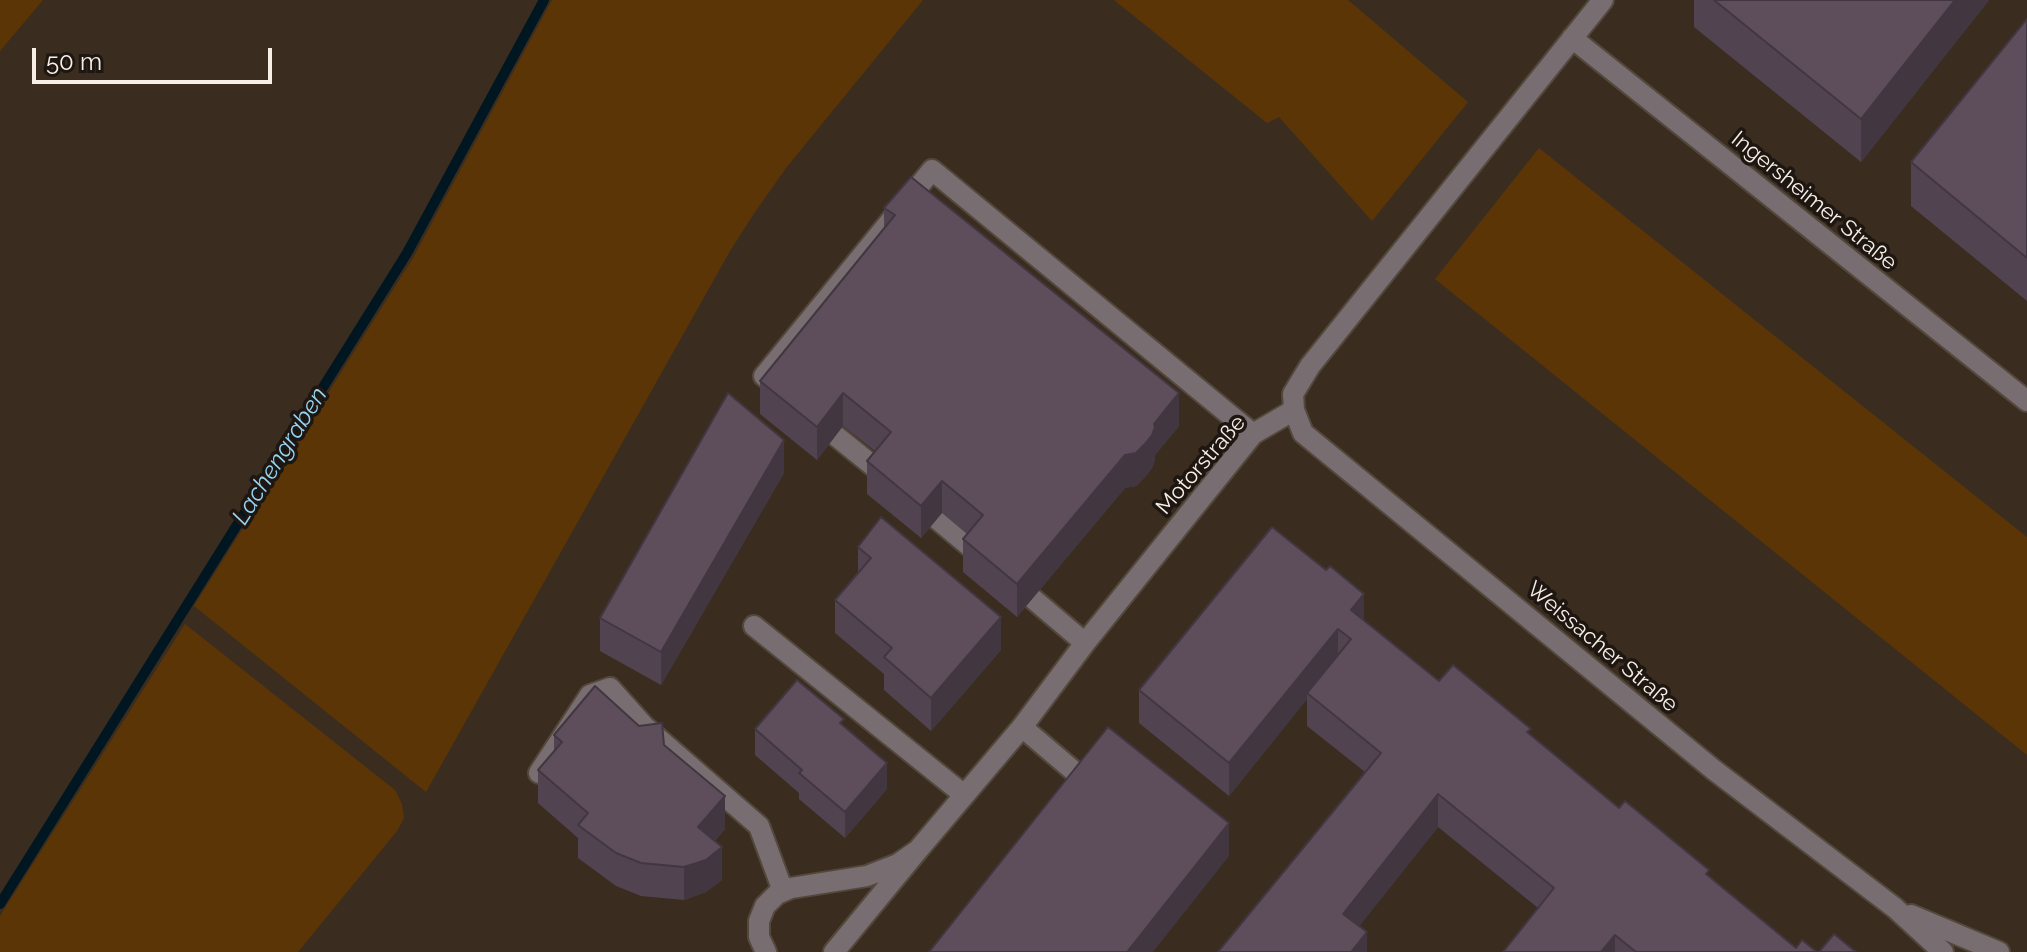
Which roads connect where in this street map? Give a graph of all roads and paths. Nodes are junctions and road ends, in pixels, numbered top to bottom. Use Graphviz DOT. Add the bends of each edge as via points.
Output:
graph roads {
  1 [pos="1603,0"];
  2 [pos="1572,38"];
  3 [pos="780,389"];
  4 [pos="2027,401"];
  5 [pos="1294,410"];
  6 [pos="1253,434"];
  7 [pos="836,436"];
  8 [pos="883,474"];
  9 [pos="937,519"];
  10 [pos="979,554"];
  11 [pos="1032,598"];
  12 [pos="754,626"];
  13 [pos="1085,643"];
  14 [pos="1022,727"];
  15 [pos="539,773"];
  16 [pos="1089,784"];
  17 [pos="963,794"];
  18 [pos="918,850"];
  19 [pos="783,891"];
  20 [pos="1895,908"];
  21 [pos="766,952"];
  22 [pos="834,952"];
  23 [pos="1943,952"];
  24 [pos="1999,952"];
  1 -- 2 [label="street"];
  2 -- 4 [label="street, Ingersheimer Straße"];
  2 -- 5 [label="street" via="1310,366 1293,394"];
  3 -- 6 [label="street" via="764,376 932,170"];
  5 -- 6 [label="street, Motorstraße"];
  5 -- 20 [label="street, Weissacher Straße" via="1303,433 1714,770"];
  6 -- 13 [label="street, Motorstraße"];
  7 -- 8 [label="street"];
  9 -- 10 [label="street"];
  11 -- 13 [label="street"];
  12 -- 17 [label="street"];
  13 -- 14 [label="street, Motorstraße"];
  14 -- 16 [label="street"];
  14 -- 17 [label="street, Motorstraße"];
  15 -- 19 [label="street" via="590,695 610,688 644,726 759,826"];
  17 -- 18 [label="street, Motorstraße"];
  18 -- 19 [label="street, Motorstraße" via="867,876"];
  18 -- 22 [label="street, Motorstraße"];
  19 -- 21 [label="street" via="761,913 759,937"];
  20 -- 23 [label="street, Weissacher Straße"];
  20 -- 24 [label="street, Weissacher Straße"];
}
